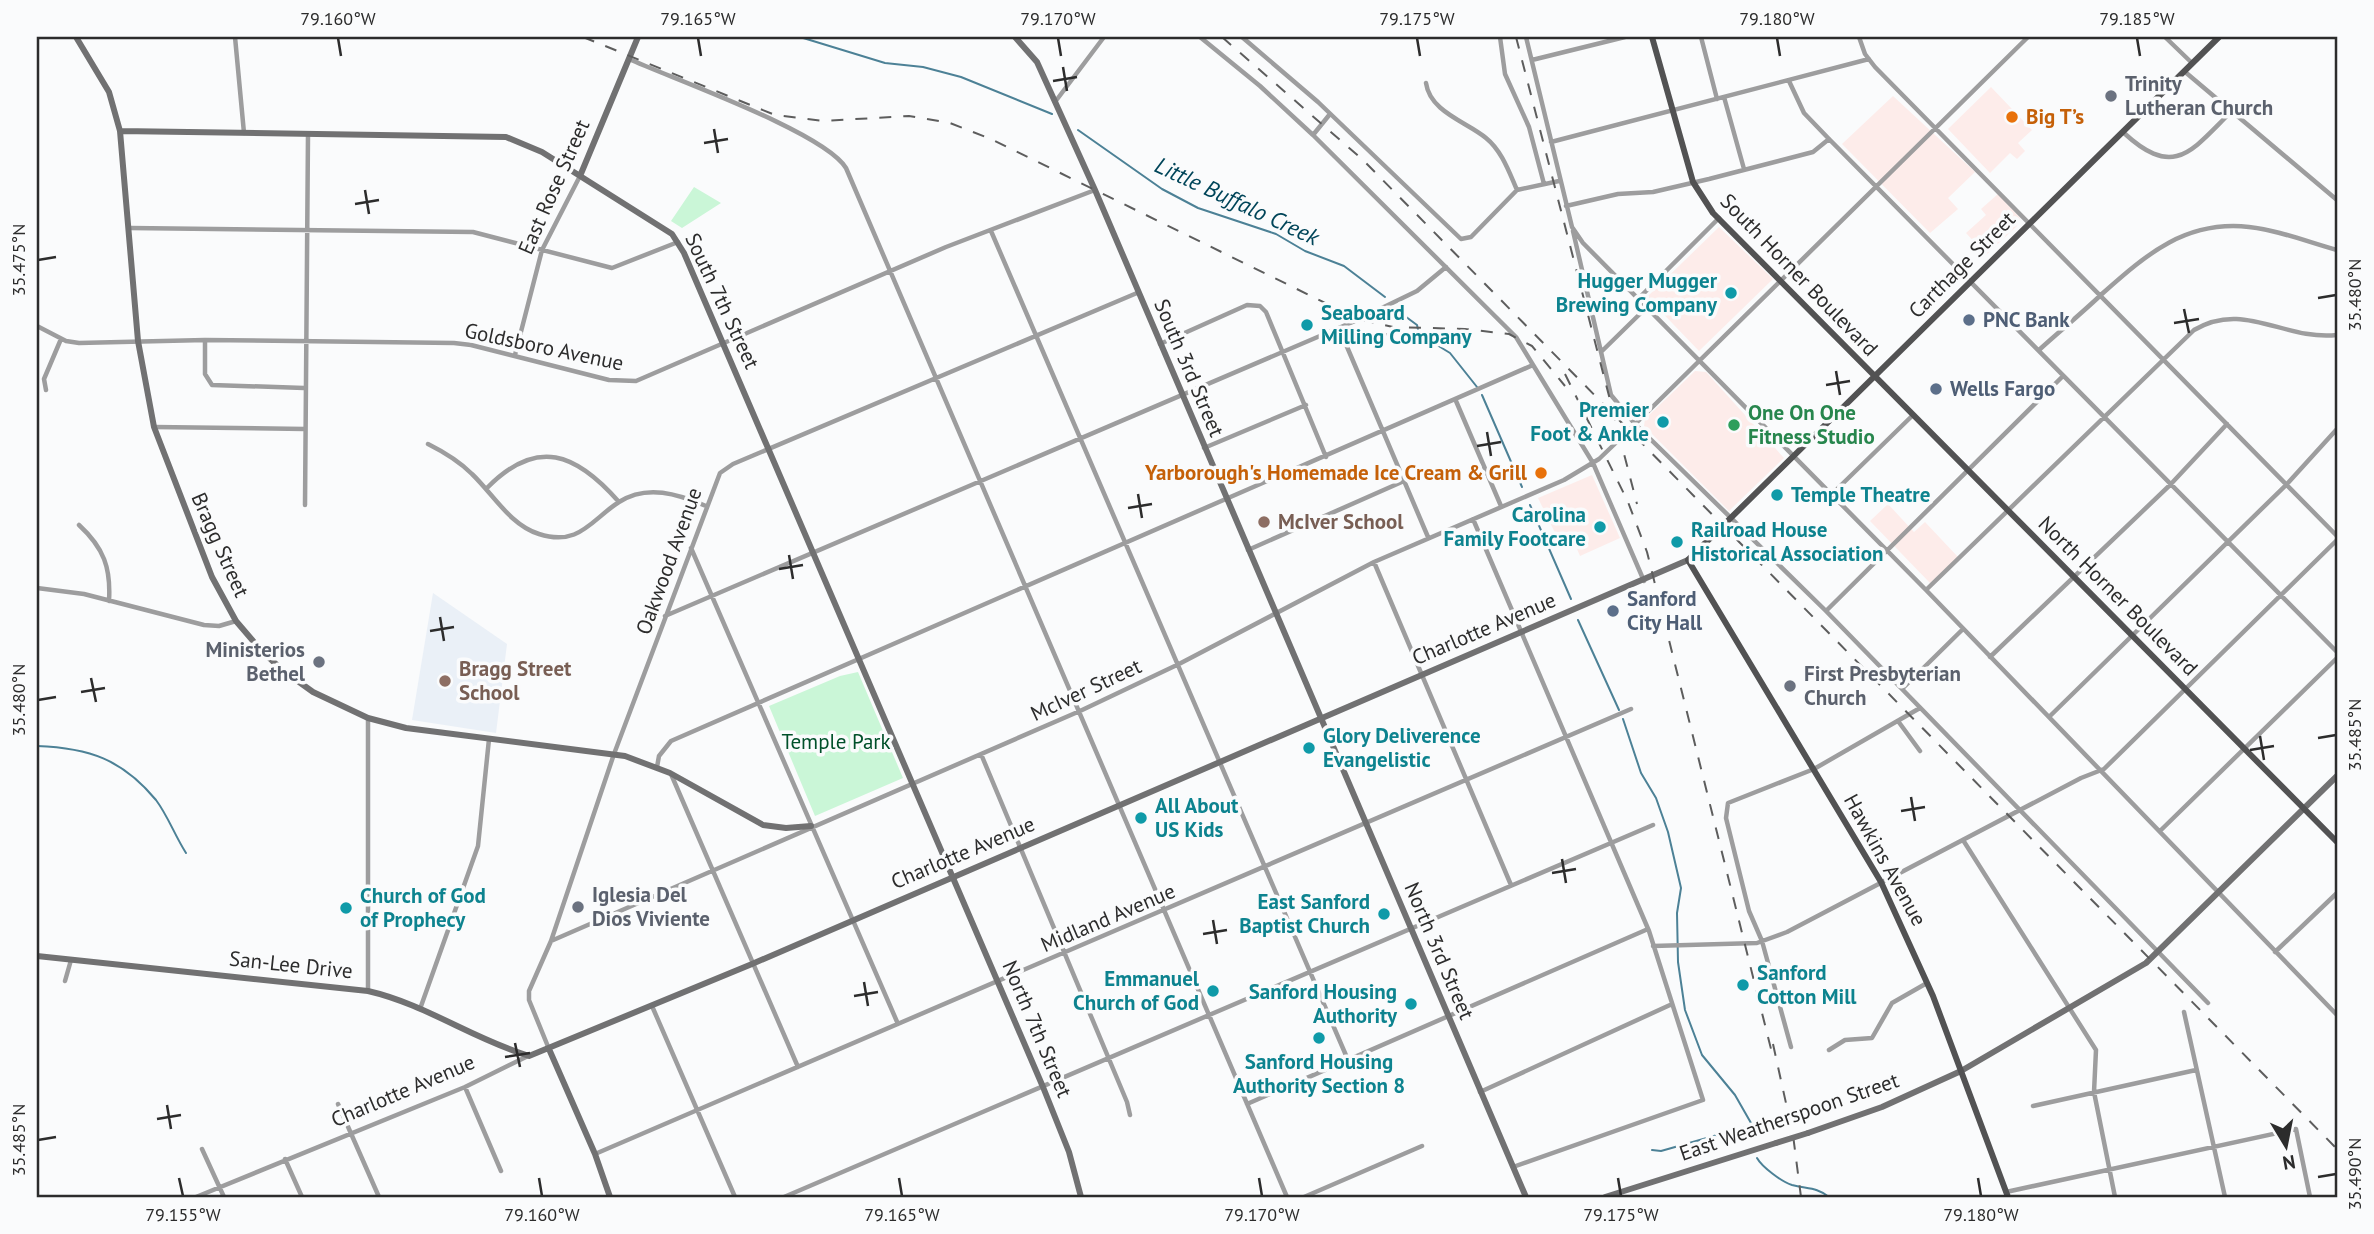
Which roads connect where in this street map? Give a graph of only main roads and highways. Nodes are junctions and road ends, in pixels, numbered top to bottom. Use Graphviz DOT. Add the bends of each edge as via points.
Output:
graph roads {
  1 [pos="1652,37"];
  2 [pos="2219,37"];
  3 [pos="1874,376"];
  4 [pos="1728,517"];
  5 [pos="1688,560"];
  6 [pos="2337,842"];
  7 [pos="2007,1195"];
  1 -- 3 [label="main road, South Horner Boulevard" via="1693,182 1704,202"];
  2 -- 3 [label="main road, Carthage Street"];
  3 -- 4 [label="main road, Carthage Street"];
  3 -- 6 [label="main road, North Horner Boulevard"];
  4 -- 5 [label="main road, Charlotte Avenue"];
  5 -- 7 [label="main road, Hawkins Avenue" via="1881,882 1927,983"];
}
